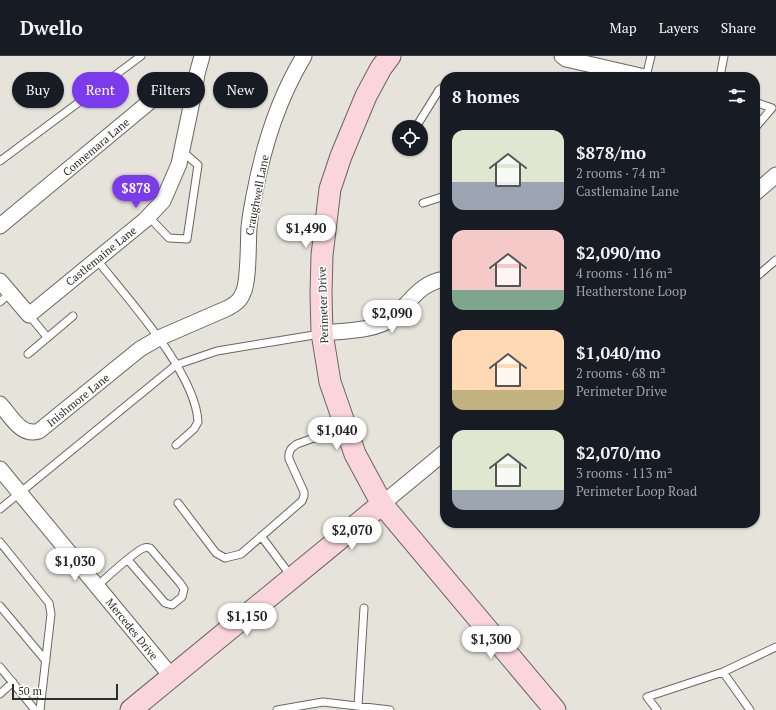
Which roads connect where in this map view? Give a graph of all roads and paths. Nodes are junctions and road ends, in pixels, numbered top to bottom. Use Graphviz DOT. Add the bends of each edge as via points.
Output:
graph roads {
  1 [pos="141,56"];
  2 [pos="202,56"];
  3 [pos="304,56"];
  4 [pos="390,56"];
  5 [pos="651,56"];
  6 [pos="724,56"];
  7 [pos="565,57"];
  8 [pos="197,72"];
  9 [pos="625,72"];
  10 [pos="646,72"];
  11 [pos="721,72"];
  12 [pos="440,89"];
  13 [pos="760,104"];
  14 [pos="142,108"];
  15 [pos="191,108"];
  16 [pos="420,120"];
  17 [pos="760,122"];
  18 [pos="182,151"];
  19 [pos="0,161"];
  20 [pos="776,175"];
  21 [pos="760,189"];
  22 [pos="440,198"];
  23 [pos="423,203"];
  24 [pos="148,216"];
  25 [pos="0,226"];
  26 [pos="96,260"];
  27 [pos="776,260"];
  28 [pos="760,274"];
  29 [pos="440,280"];
  30 [pos="0,281"];
  31 [pos="5,298"];
  32 [pos="29,315"];
  33 [pos="73,316"];
  34 [pos="322,333"];
  35 [pos="47,337"];
  36 [pos="159,338"];
  37 [pos="28,354"];
  38 [pos="176,365"];
  39 [pos="0,404"];
  40 [pos="345,427"];
  41 [pos="176,445"];
  42 [pos="440,456"];
  43 [pos="0,469"];
  44 [pos="20,494"];
  45 [pos="178,503"];
  46 [pos="382,504"];
  47 [pos="0,509"];
  48 [pos="261,536"];
  49 [pos="0,542"];
  50 [pos="128,560"];
  51 [pos="292,578"];
  52 [pos="97,586"];
  53 [pos="0,606"];
  54 [pos="364,608"];
  55 [pos="776,647"];
  56 [pos="46,661"];
  57 [pos="0,667"];
  58 [pos="723,672"];
  59 [pos="172,677"];
  60 [pos="13,682"];
  61 [pos="0,694"];
  62 [pos="358,706"];
  63 [pos="314,707"];
  64 [pos="35,710"];
  65 [pos="40,710"];
  66 [pos="131,710"];
  67 [pos="277,710"];
  68 [pos="390,710"];
  69 [pos="555,710"];
  70 [pos="656,710"];
  71 [pos="750,710"];
  1 -- 19 [label="lane"];
  2 -- 8 [label="street, Castlemaine Lane"];
  3 -- 36 [label="street, Craughwell Lane" via="271,127 259,173 249,225 244,292 238,302 228,308"];
  4 -- 34 [label="main road, Perimeter Drive" via="366,96 340,156 330,188 322,255"];
  5 -- 10 [label="lane"];
  6 -- 11 [label="lane"];
  7 -- 9 [label="street"];
  12 -- 16 [label="lane"];
  13 -- 17 [label="lane" via="772,108"];
  14 -- 25 [label="street, Connemara Lane"];
  15 -- 18 [label="street, Castlemaine Lane"];
  18 -- 24 [label="street, Castlemaine Lane" via="163,201"];
  18 -- 24 [label="lane" via="198,165 187,239 169,238"];
  20 -- 21 [label="street"];
  22 -- 23 [label="lane"];
  24 -- 26 [label="street, Castlemaine Lane"];
  26 -- 32 [label="street, Castlemaine Lane"];
  26 -- 36 [label="lane"];
  27 -- 28 [label="lane"];
  29 -- 34 [label="street" via="424,286 391,319 377,326"];
  30 -- 31 [label="street"];
  31 -- 32 [label="street"];
  32 -- 35 [label="lane"];
  33 -- 35 [label="lane"];
  34 -- 38 [label="lane" via="217,351"];
  34 -- 40 [label="main road, Perimeter Drive" via="330,382"];
  35 -- 37 [label="lane"];
  36 -- 38 [label="lane"];
  36 -- 39 [label="street, Inishmore Lane" via="140,349 39,431 25,432"];
  38 -- 41 [label="lane" via="188,386 198,422"];
  38 -- 44 [label="lane"];
  40 -- 46 [label="main road, Perimeter Drive" via="355,454"];
  40 -- 48 [label="lane" via="291,448 289,459 304,496 302,501"];
  42 -- 46 [label="street"];
  43 -- 44 [label="street, Mercedes Drive"];
  44 -- 47 [label="lane"];
  44 -- 52 [label="street, Mercedes Drive"];
  45 -- 48 [label="lane" via="216,553 225,558 241,554"];
  46 -- 51 [label="main road"];
  46 -- 69 [label="main road, Perimeter Drive"];
  48 -- 51 [label="lane"];
  49 -- 56 [label="lane" via="49,603 51,614"];
  50 -- 50 [label="lane" via="143,548 150,548 184,589 182,597 172,605 166,603"];
  50 -- 52 [label="lane"];
  51 -- 59 [label="main road"];
  52 -- 59 [label="street, Mercedes Drive"];
  53 -- 56 [label="lane"];
  54 -- 62 [label="lane"];
  55 -- 58 [label="lane"];
  56 -- 65 [label="lane"];
  57 -- 60 [label="lane"];
  58 -- 70 [label="lane" via="647,697"];
  58 -- 71 [label="lane"];
  59 -- 66 [label="main road"];
  60 -- 61 [label="lane"];
  60 -- 64 [label="lane"];
  62 -- 63 [label="lane" via="323,702"];
  62 -- 68 [label="lane"];
  63 -- 67 [label="lane"];
}
